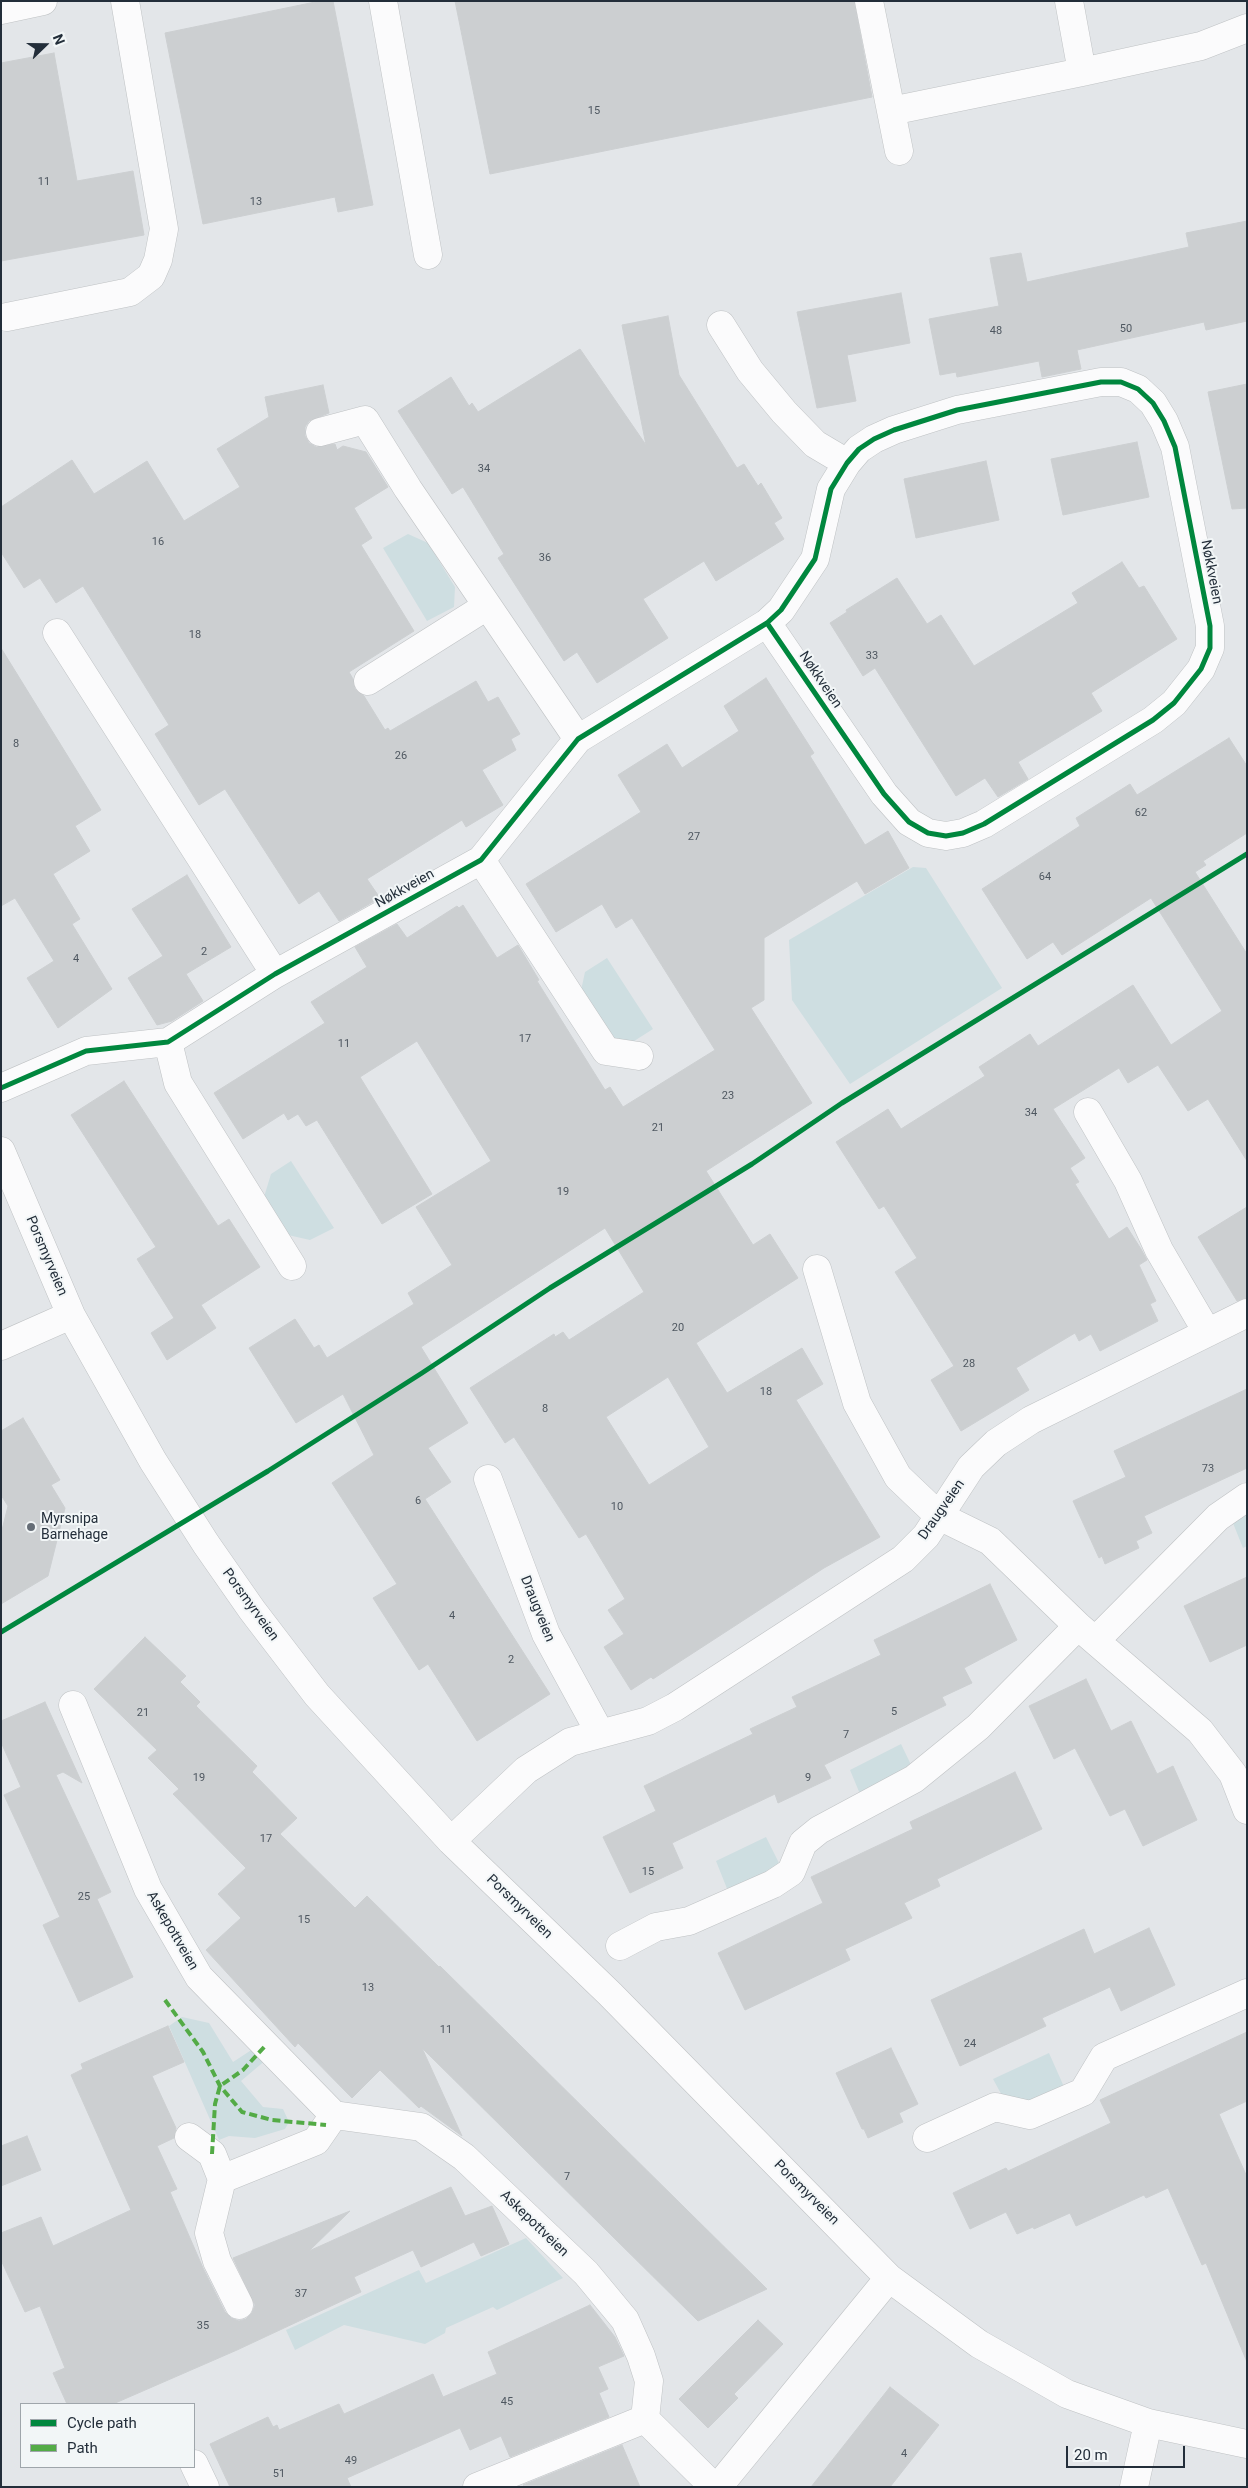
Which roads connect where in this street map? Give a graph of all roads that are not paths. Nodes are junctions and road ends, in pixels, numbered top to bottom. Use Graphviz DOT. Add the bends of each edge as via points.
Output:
graph roads {
  1 [pos="43,1"];
  2 [pos="125,1"];
  3 [pos="382,1"];
  4 [pos="869,1"];
  5 [pos="1069,1"];
  6 [pos="9,6"];
  7 [pos="1247,28"];
  8 [pos="1082,72"];
  9 [pos="891,111"];
  10 [pos="899,151"];
  11 [pos="428,255"];
  12 [pos="7,317"];
  13 [pos="721,325"];
  14 [pos="320,432"];
  15 [pos="846,463"];
  16 [pos="488,606"];
  17 [pos="767,623"];
  18 [pos="57,633"];
  19 [pos="368,681"];
  20 [pos="578,739"];
  21 [pos="481,860"];
  22 [pos="275,974"];
  23 [pos="168,1042"];
  24 [pos="639,1056"];
  25 [pos="1,1088"];
  26 [pos="1088,1112"];
  27 [pos="1,1151"];
  28 [pos="292,1266"];
  29 [pos="817,1269"];
  30 [pos="1247,1312"];
  31 [pos="71,1315"];
  32 [pos="1207,1332"];
  33 [pos="1,1346"];
  34 [pos="488,1479"];
  35 [pos="1247,1497"];
  36 [pos="939,1516"];
  37 [pos="1087,1633"];
  38 [pos="72,1705"];
  39 [pos="600,1733"];
  40 [pos="1247,1810"];
  41 [pos="451,1841"];
  42 [pos="620,1946"];
  43 [pos="1247,1993"];
  44 [pos="334,2115"];
  45 [pos="189,2137"];
  46 [pos="926,2138"];
  47 [pos="222,2179"];
  48 [pos="889,2278"];
  49 [pos="239,2305"];
  50 [pos="645,2419"];
  51 [pos="1148,2423"];
  52 [pos="1247,2444"];
  53 [pos="195,2466"];
  54 [pos="205,2487"];
  55 [pos="477,2487"];
  56 [pos="714,2487"];
  57 [pos="718,2487"];
  58 [pos="1134,2487"];
  1 -- 6 [label="street"];
  2 -- 12 [label="street" via="164,229 158,260 152,276 130,292"];
  3 -- 11 [label="street"];
  4 -- 9 [label="street"];
  5 -- 8 [label="street"];
  7 -- 8 [label="street" via="1201,46"];
  8 -- 9 [label="street"];
  9 -- 10 [label="street"];
  13 -- 15 [label="street" via="750,371 784,412 815,444"];
  14 -- 16 [label="street" via="365,420"];
  15 -- 17 [label="street, Nøkkveien" via="831,489 815,559 781,610"];
  15 -- 17 [label="street, Nøkkveien" via="859,449 888,433 957,410 1101,382 1121,382 1138,389 1153,403 1175,447 1210,626 1210,648 1201,669 1174,703 1153,720 984,824 946,836 928,833 909,822 884,794"];
  16 -- 19 [label="street"];
  16 -- 20 [label="street"];
  17 -- 20 [label="street, Nøkkveien"];
  18 -- 22 [label="street"];
  20 -- 21 [label="street, Nøkkveien"];
  21 -- 22 [label="street, Nøkkveien"];
  21 -- 24 [label="street" via="606,1052"];
  22 -- 23 [label="street, Nøkkveien"];
  23 -- 25 [label="street, Nøkkveien" via="86,1051"];
  23 -- 28 [label="street" via="178,1083"];
  26 -- 32 [label="street" via="1128,1181 1159,1250"];
  27 -- 31 [label="street, Porsmyrveien"];
  29 -- 36 [label="street" via="857,1403 898,1477"];
  30 -- 32 [label="street, Draugveien"];
  31 -- 33 [label="street"];
  31 -- 41 [label="street, Porsmyrveien" via="153,1461 252,1610 317,1695"];
  32 -- 36 [label="street, Draugveien" via="1031,1420 996,1443 971,1467"];
  34 -- 39 [label="street, Draugveien" via="546,1634"];
  35 -- 37 [label="street" via="1218,1517"];
  36 -- 37 [label="street" via="990,1541"];
  36 -- 39 [label="street, Draugveien" via="926,1536 903,1559 675,1707 648,1721"];
  37 -- 40 [label="street" via="1200,1730 1232,1774"];
  37 -- 42 [label="street" via="914,1779 819,1830 803,1844 791,1872 773,1884 689,1921 656,1928"];
  38 -- 44 [label="street, Askepottveien" via="148,1890 199,1977"];
  39 -- 41 [label="street, Draugveien" via="570,1742 526,1770"];
  41 -- 48 [label="street, Porsmyrveien" via="610,1994"];
  43 -- 46 [label="street" via="1104,2057 1084,2092 1030,2115 995,2107"];
  44 -- 47 [label="street" via="316,2141"];
  44 -- 50 [label="street, Askepottveien" via="421,2126 464,2158 559,2246 625,2320 649,2381"];
  45 -- 47 [label="street" via="212,2154"];
  47 -- 49 [label="street" via="209,2233 217,2261"];
  48 -- 51 [label="street, Porsmyrveien" via="979,2344 1067,2394"];
  48 -- 57 [label="street"];
  50 -- 55 [label="street"];
  50 -- 56 [label="street"];
  51 -- 52 [label="street, Porsmyrveien"];
  51 -- 58 [label="street"];
  53 -- 54 [label="street"];
}
